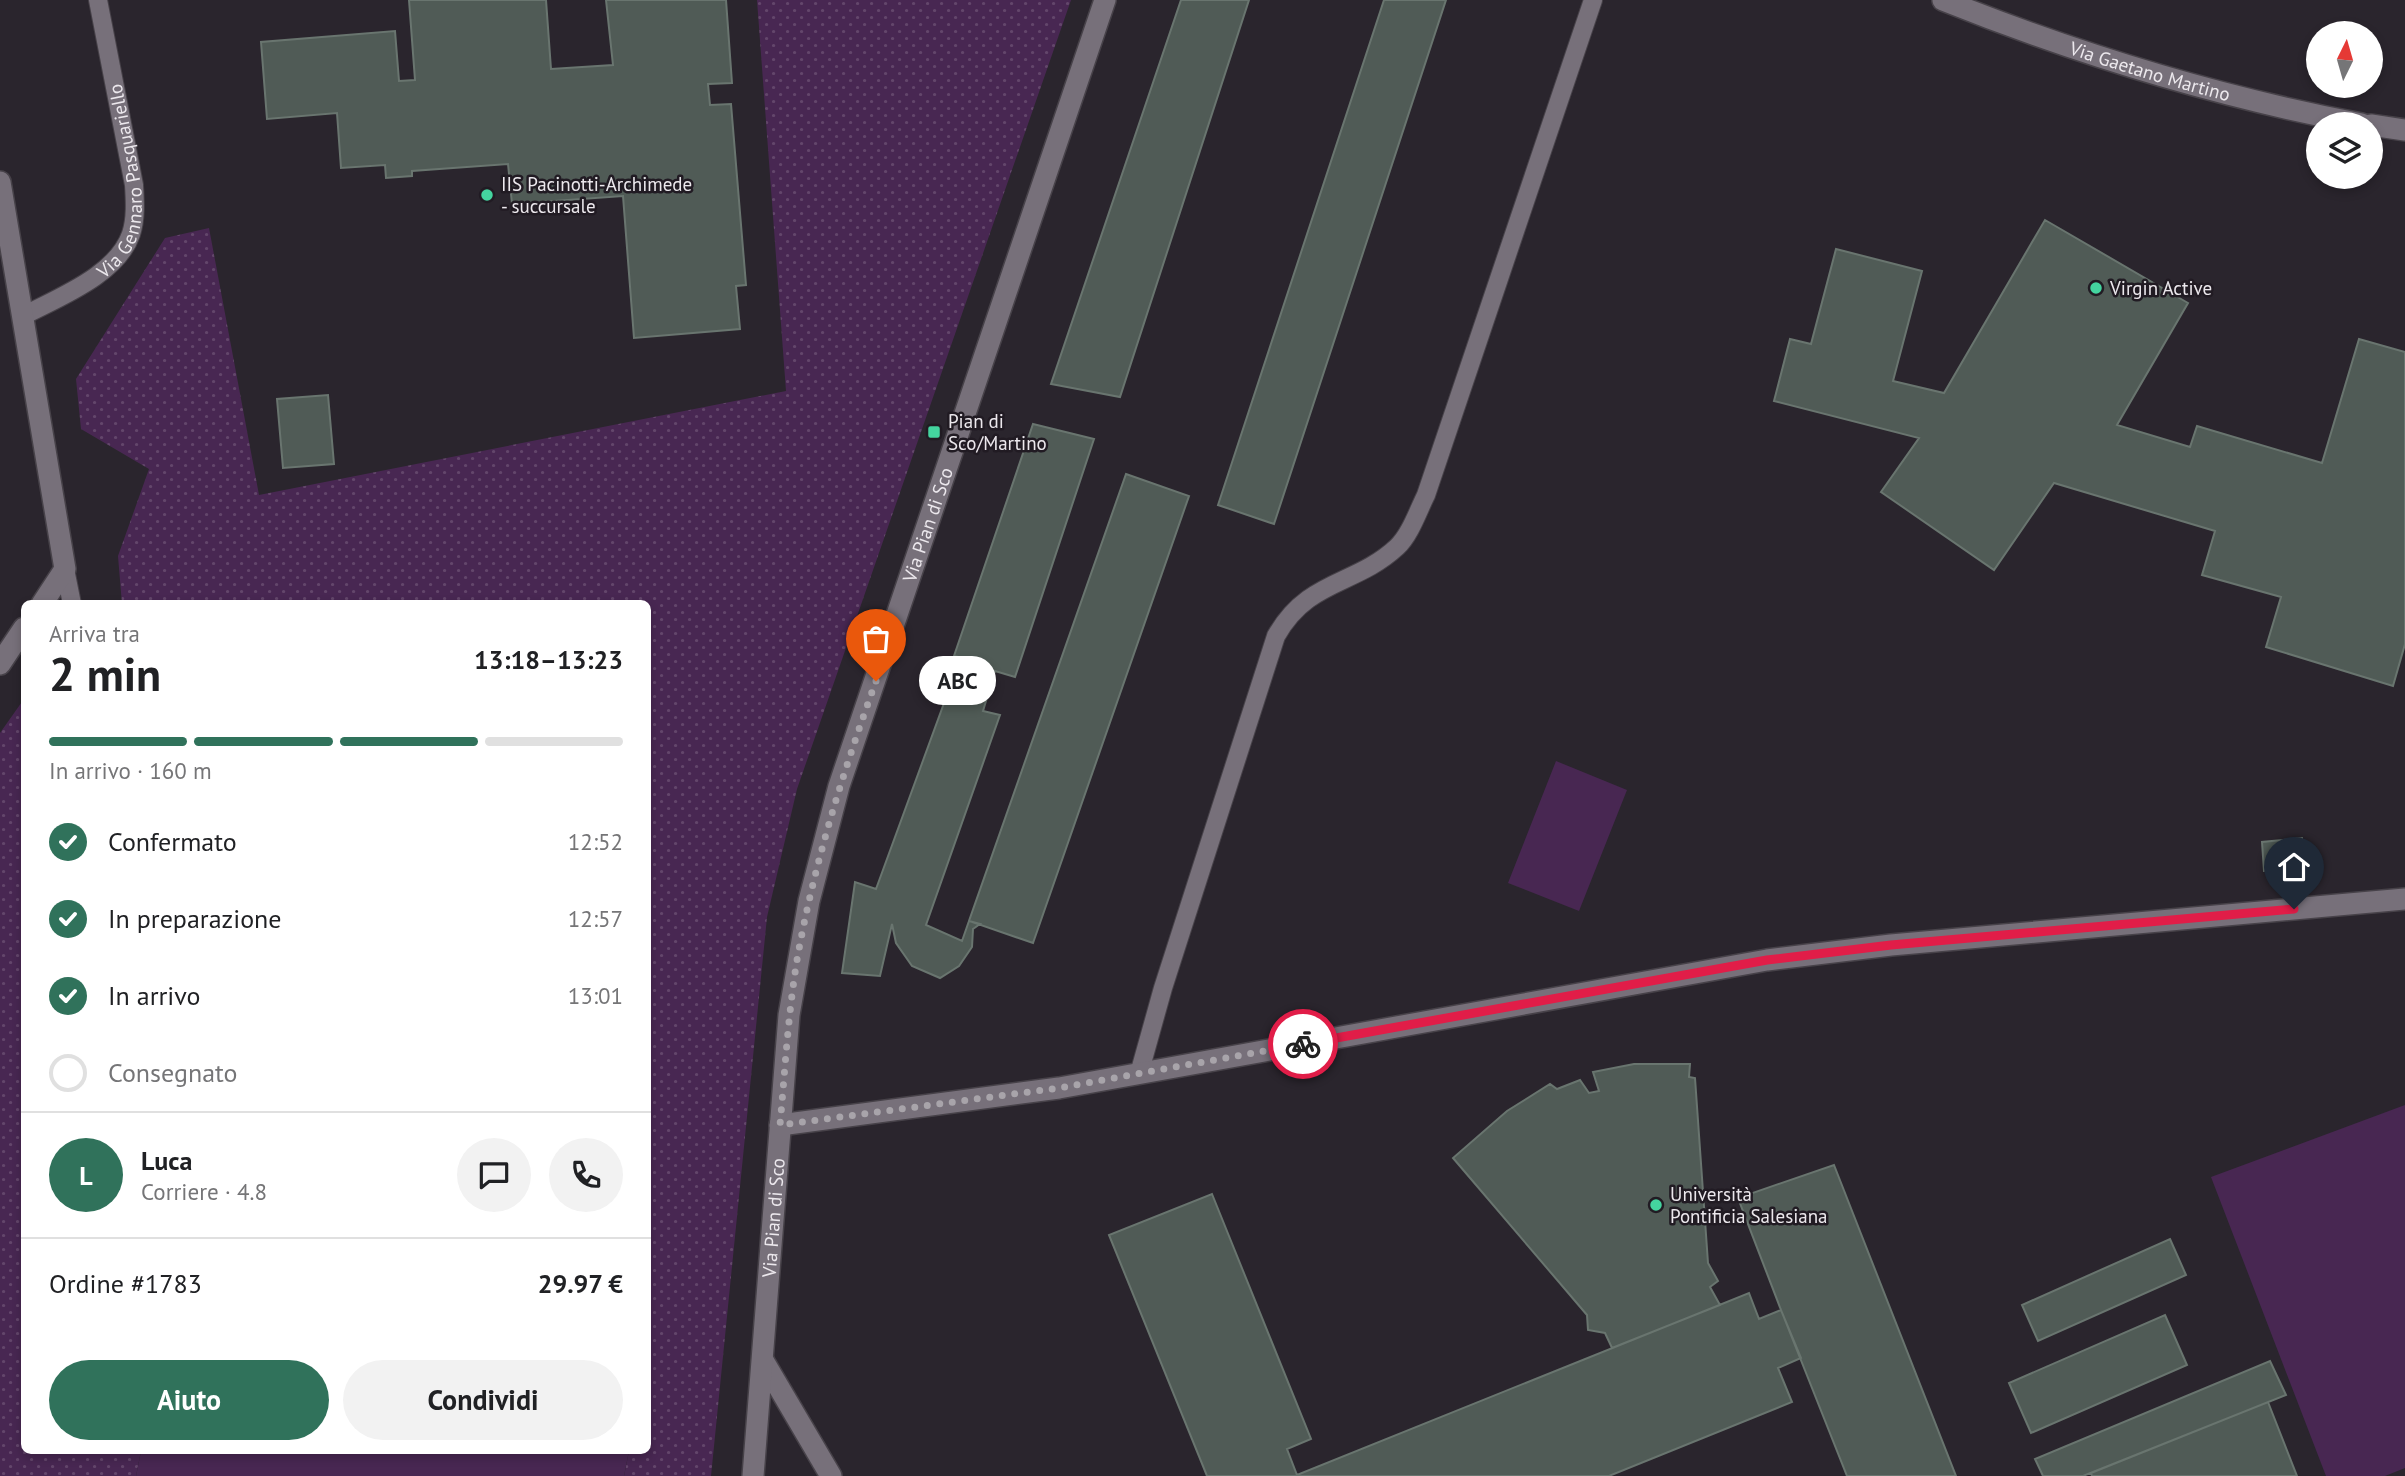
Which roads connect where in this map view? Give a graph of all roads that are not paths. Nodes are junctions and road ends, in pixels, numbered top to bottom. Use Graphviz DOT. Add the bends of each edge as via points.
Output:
graph roads {
  1 [pos="98,0"];
  2 [pos="1105,0"];
  3 [pos="1593,0"];
  4 [pos="1943,0"];
  5 [pos="2306,112"];
  6 [pos="2383,127"];
  7 [pos="2405,130"];
  8 [pos="0,182"];
  9 [pos="23,316"];
  10 [pos="65,569"];
  11 [pos="45,600"];
  12 [pos="71,600"];
  13 [pos="21,632"];
  14 [pos="0,664"];
  15 [pos="2405,899"];
  16 [pos="1139,1074"];
  17 [pos="780,1125"];
  18 [pos="764,1362"];
  19 [pos="753,1476"];
  20 [pos="831,1476"];
  1 -- 9 [label="lane, Via Gennaro Pasquariello" via="134,185 133,225 121,253 107,265"];
  2 -- 17 [label="street, Via Pian di Sco" via="839,786 797,959"];
  3 -- 16 [label="lane" via="1414,520 1399,545 1366,569 1304,600 1276,636"];
  4 -- 5 [label="street, Via Gaetano Martino" via="2141,70"];
  6 -- 7 [label="street"];
  8 -- 9 [label="street"];
  9 -- 10 [label="street"];
  10 -- 11 [label="street"];
  10 -- 12 [label="lane"];
  13 -- 14 [label="street"];
  15 -- 16 [label="street" via="1767,960"];
  16 -- 17 [label="street"];
  17 -- 18 [label="street, Via Pian di Sco"];
  18 -- 19 [label="street, Via Pian di Sco"];
  18 -- 20 [label="street"];
}
